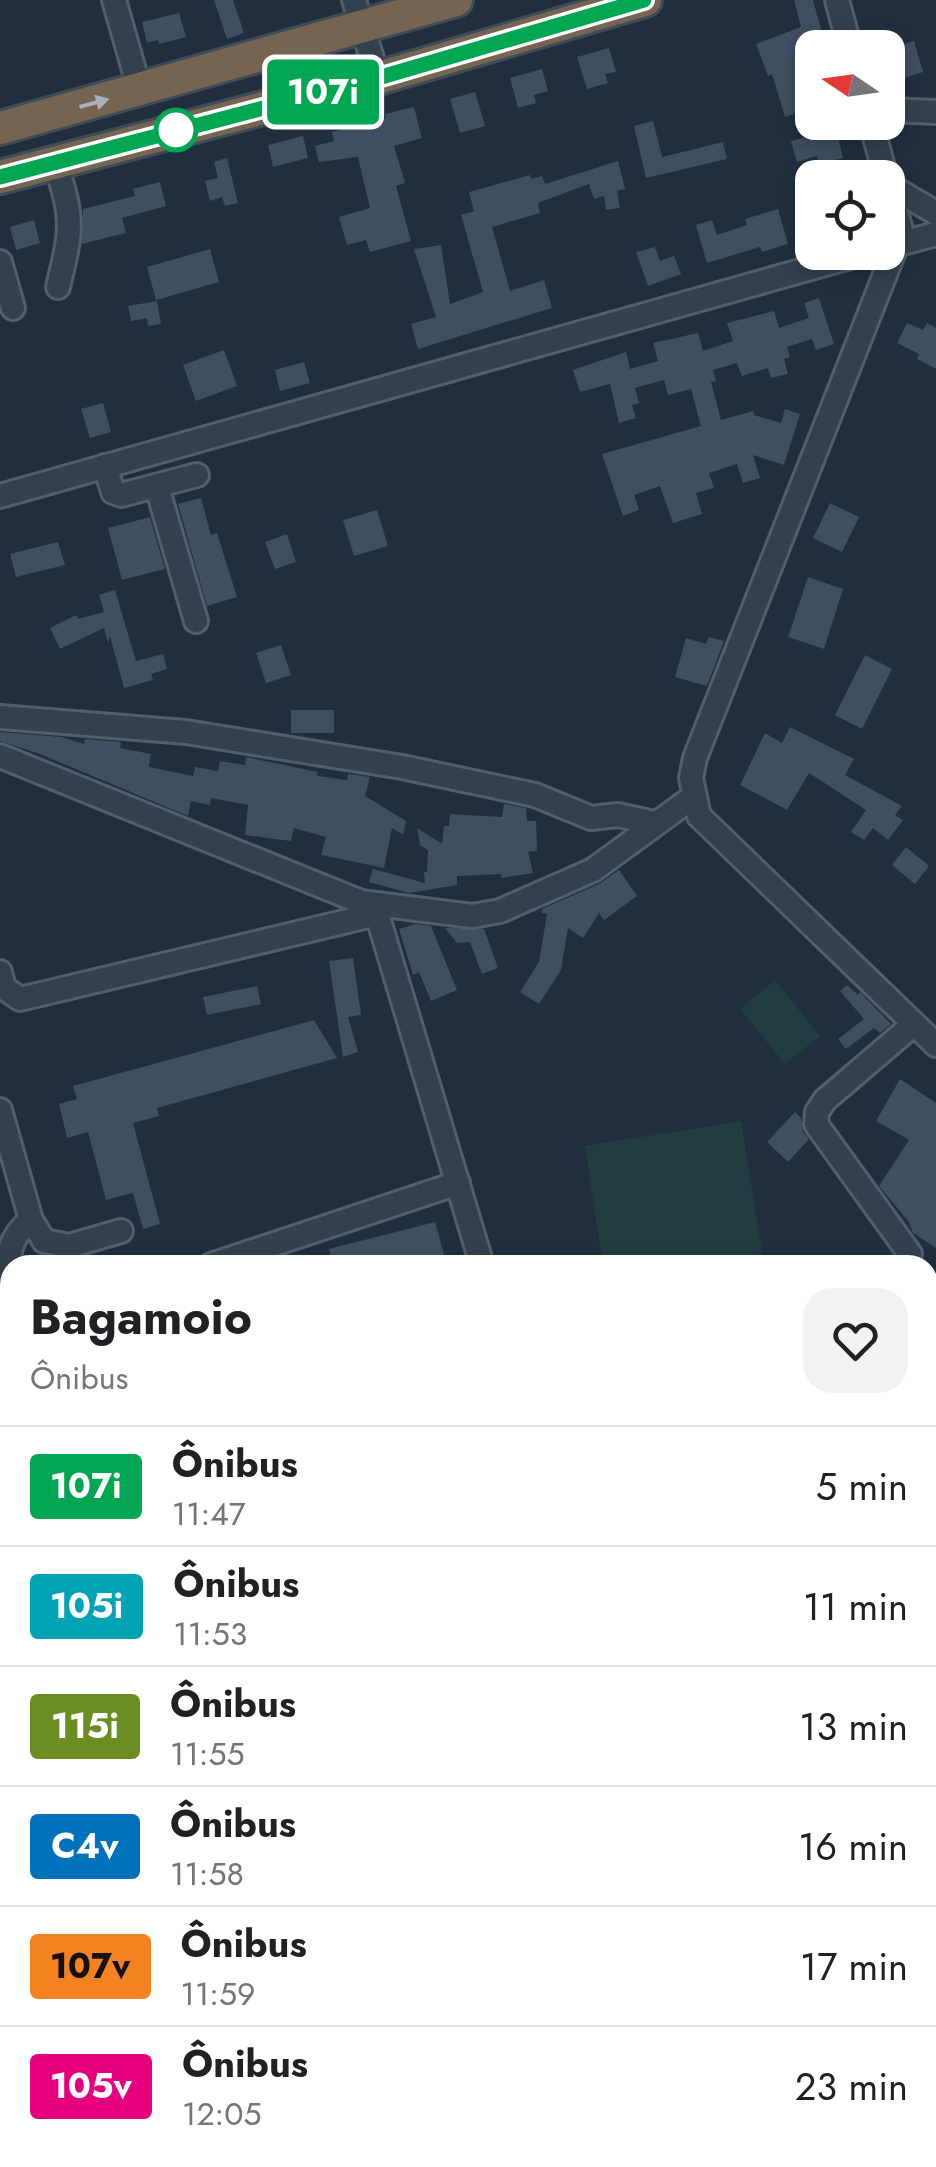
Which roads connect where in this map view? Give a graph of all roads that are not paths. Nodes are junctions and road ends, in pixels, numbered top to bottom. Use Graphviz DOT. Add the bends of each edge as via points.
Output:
graph roads {
  1 [pos="114,0"];
  2 [pos="456,0"];
  3 [pos="644,0"];
  4 [pos="836,0"];
  5 [pos="358,13"];
  6 [pos="845,30"];
  7 [pos="378,78"];
  8 [pos="140,90"];
  9 [pos="905,111"];
  10 [pos="936,112"];
  11 [pos="0,128"];
  12 [pos="55,162"];
  13 [pos="0,177"];
  14 [pos="905,195"];
  15 [pos="936,213"];
  16 [pos="936,234"];
  17 [pos="905,242"];
  18 [pos="0,262"];
  19 [pos="801,270"];
  20 [pos="886,270"];
  21 [pos="58,287"];
  22 [pos="13,308"];
  23 [pos="106,466"];
  24 [pos="197,475"];
  25 [pos="156,487"];
  26 [pos="0,496"];
  27 [pos="196,621"];
  28 [pos="0,717"];
  29 [pos="0,756"];
  30 [pos="693,797"];
  31 [pos="654,823"];
  32 [pos="369,908"];
  33 [pos="1,986"];
  34 [pos="914,1024"];
  35 [pos="936,1046"];
  36 [pos="0,1110"];
  37 [pos="4,1138"];
  38 [pos="458,1183"];
  39 [pos="31,1220"];
  40 [pos="120,1231"];
  41 [pos="281,1254"];
  42 [pos="910,1254"];
  43 [pos="9,1255"];
  44 [pos="479,1255"];
  1 -- 8 [label="street"];
  2 -- 5 [label="highway"];
  3 -- 7 [label="highway"];
  4 -- 6 [label="street"];
  5 -- 7 [label="street"];
  5 -- 8 [label="highway"];
  7 -- 12 [label="highway"];
  11 -- 8 [label="highway, one-way"];
  9 -- 10 [label="street"];
  12 -- 13 [label="highway"];
  12 -- 21 [label="street" via="71,234"];
  14 -- 15 [label="street"];
  16 -- 17 [label="street"];
  18 -- 22 [label="street"];
  19 -- 23 [label="street"];
  20 -- 30 [label="street" via="695,758"];
  23 -- 25 [label="street" via="113,492 121,496"];
  23 -- 26 [label="street"];
  24 -- 25 [label="street"];
  25 -- 27 [label="street"];
  28 -- 31 [label="street" via="186,732 402,766 535,795 591,818 618,815"];
  29 -- 32 [label="street"];
  30 -- 31 [label="street"];
  30 -- 34 [label="street" via="699,816"];
  31 -- 32 [label="street" via="593,870 500,911 472,916"];
  32 -- 33 [label="street" via="20,998"];
  32 -- 38 [label="street"];
  34 -- 35 [label="street"];
  34 -- 42 [label="street" via="825,1100 816,1124"];
  36 -- 37 [label="street"];
  37 -- 39 [label="street"];
  38 -- 41 [label="street"];
  38 -- 44 [label="street"];
  39 -- 40 [label="street" via="54,1245"];
  39 -- 43 [label="street"];
}
